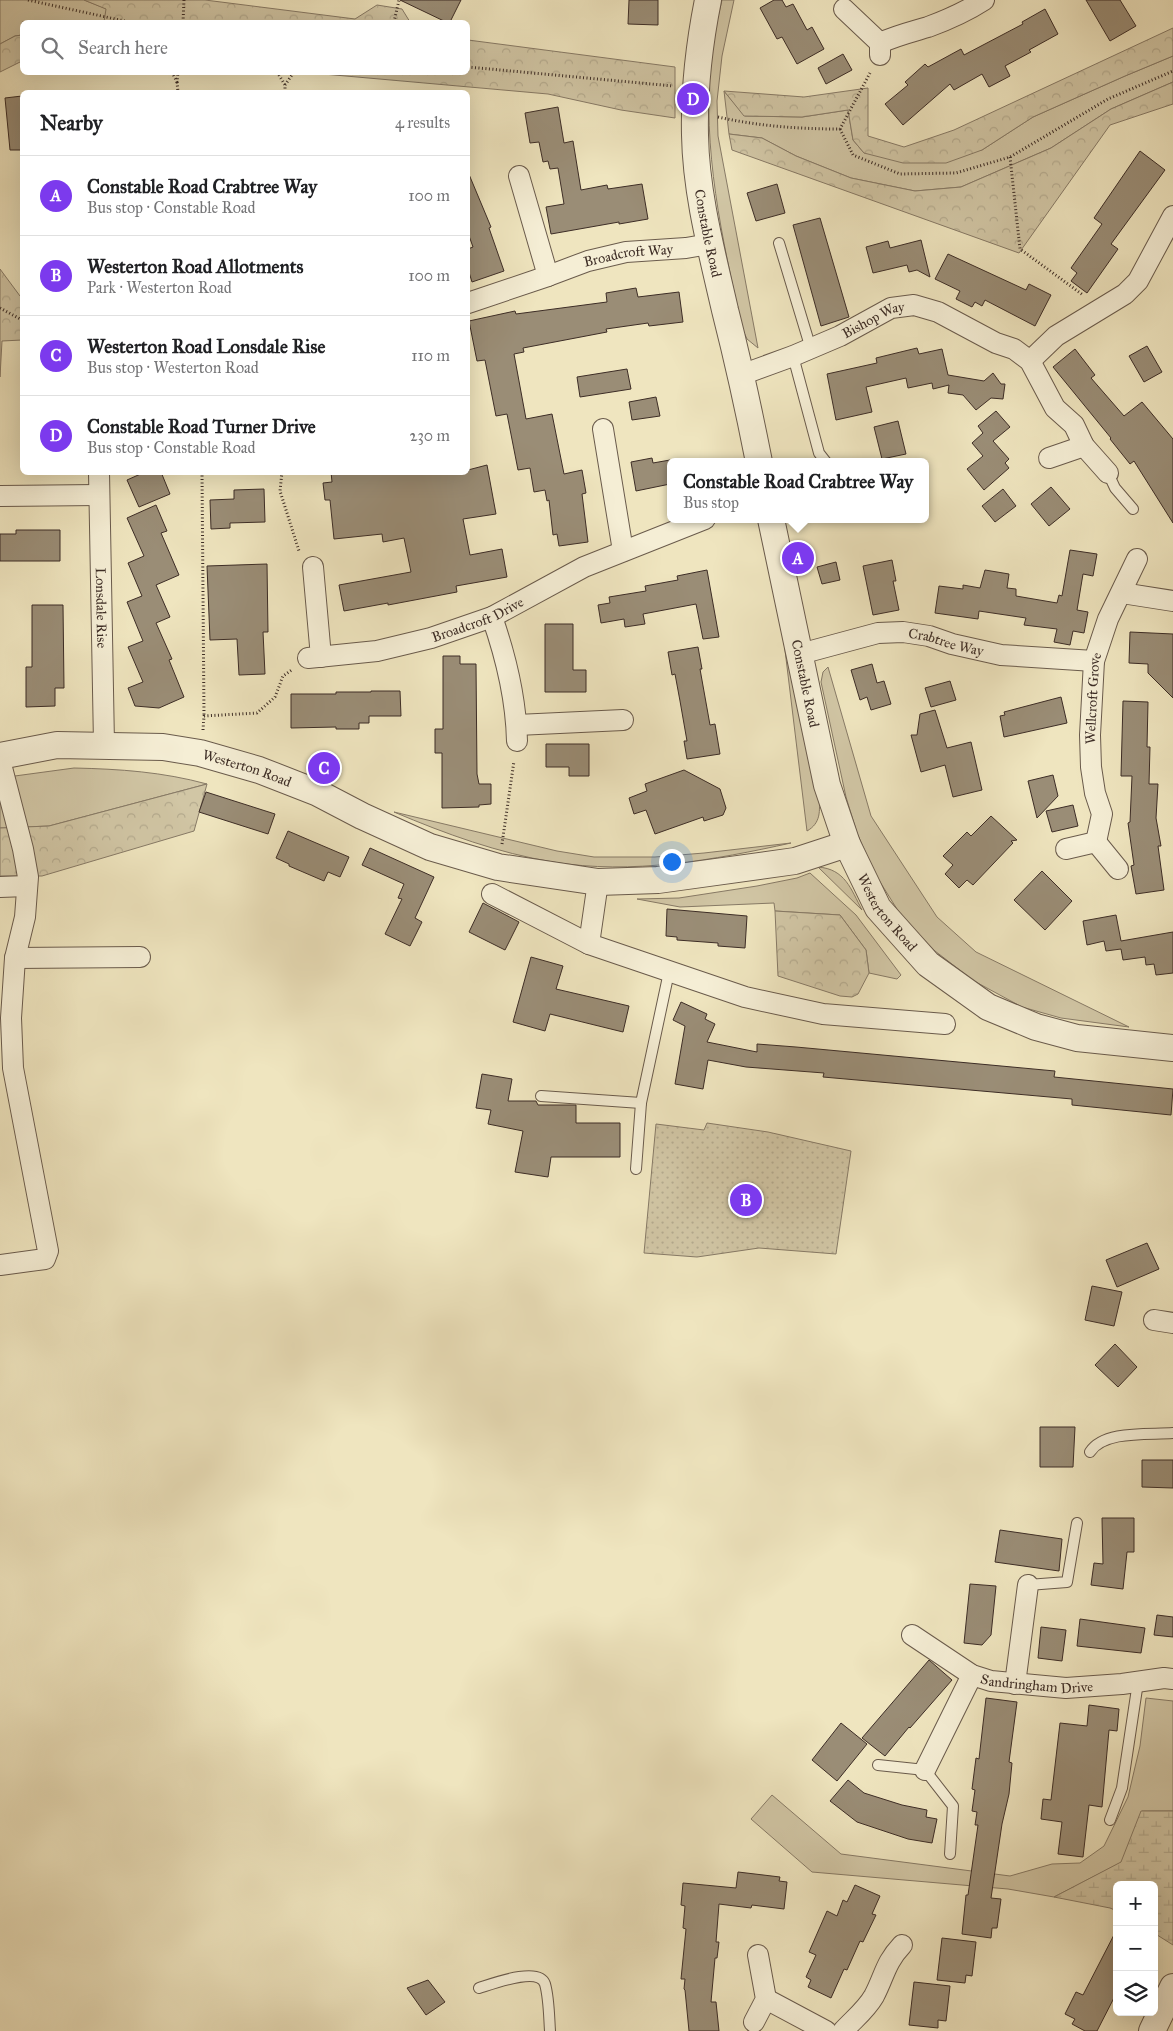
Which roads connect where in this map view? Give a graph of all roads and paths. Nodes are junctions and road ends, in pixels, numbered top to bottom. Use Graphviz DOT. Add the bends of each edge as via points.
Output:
graph roads {
  1 [pos="28,0"];
  2 [pos="184,0"];
  3 [pos="399,0"];
  4 [pos="708,0"];
  5 [pos="984,0"];
  6 [pos="844,9"];
  7 [pos="120,20"];
  8 [pos="183,20"];
  9 [pos="394,20"];
  10 [pos="880,49"];
  11 [pos="470,67"];
  12 [pos="1173,71"];
  13 [pos="174,75"];
  14 [pos="178,75"];
  15 [pos="279,75"];
  16 [pos="292,75"];
  17 [pos="177,82"];
  18 [pos="285,85"];
  19 [pos="178,90"];
  20 [pos="285,90"];
  21 [pos="696,100"];
  22 [pos="840,129"];
  23 [pos="1010,157"];
  24 [pos="519,176"];
  25 [pos="1173,216"];
  26 [pos="779,243"];
  27 [pos="709,244"];
  28 [pos="548,276"];
  29 [pos="470,302"];
  30 [pos="0,308"];
  31 [pos="1102,309"];
  32 [pos="20,319"];
  33 [pos="802,352"];
  34 [pos="1030,361"];
  35 [pos="741,375"];
  36 [pos="602,430"];
  37 [pos="1084,446"];
  38 [pos="758,458"];
  39 [pos="823,458"];
  40 [pos="1049,458"];
  41 [pos="1108,473"];
  42 [pos="99,475"];
  43 [pos="202,475"];
  44 [pos="282,475"];
  45 [pos="99,495"];
  46 [pos="0,496"];
  47 [pos="1133,509"];
  48 [pos="694,523"];
  49 [pos="772,523"];
  50 [pos="623,551"];
  51 [pos="1137,560"];
  52 [pos="313,567"];
  53 [pos="1122,593"];
  54 [pos="1173,601"];
  55 [pos="492,617"];
  56 [pos="800,654"];
  57 [pos="314,658"];
  58 [pos="1094,661"];
  59 [pos="204,716"];
  60 [pos="622,720"];
  61 [pos="517,733"];
  62 [pos="104,744"];
  63 [pos="200,753"];
  64 [pos="0,756"];
  65 [pos="0,760"];
  66 [pos="1096,842"];
  67 [pos="847,844"];
  68 [pos="1066,849"];
  69 [pos="498,867"];
  70 [pos="1118,869"];
  71 [pos="598,882"];
  72 [pos="27,886"];
  73 [pos="0,887"];
  74 [pos="492,894"];
  75 [pos="589,944"];
  76 [pos="140,957"];
  77 [pos="15,958"];
  78 [pos="670,972"];
  79 [pos="945,1024"];
  80 [pos="1173,1048"];
  81 [pos="7,1068"];
  82 [pos="541,1096"];
  83 [pos="641,1104"];
  84 [pos="636,1169"];
  85 [pos="0,1265"];
  86 [pos="1173,1433"];
  87 [pos="1090,1452"];
  88 [pos="1077,1524"];
  89 [pos="1028,1586"];
  90 [pos="912,1635"];
  91 [pos="972,1675"];
  92 [pos="1173,1679"];
  93 [pos="1138,1682"];
  94 [pos="1015,1684"];
  95 [pos="878,1765"];
  96 [pos="925,1770"];
  97 [pos="1110,1820"];
  98 [pos="950,1854"];
  99 [pos="902,1944"];
  100 [pos="758,1955"];
  101 [pos="1173,1987"];
  102 [pos="479,1988"];
  103 [pos="766,1999"];
  104 [pos="754,2022"];
  105 [pos="550,2031"];
  106 [pos="826,2031"];
  107 [pos="843,2031"];
  108 [pos="1152,2031"];
  1 -- 7 [label="path"];
  2 -- 8 [label="path"];
  3 -- 9 [label="path"];
  4 -- 21 [label="street, Constable Road"];
  5 -- 10 [label="street" via="936,23 899,34"];
  6 -- 10 [label="street"];
  10 -- 22 [label="path"];
  11 -- 21 [label="path"];
  12 -- 23 [label="path" via="1108,99"];
  13 -- 17 [label="path"];
  14 -- 17 [label="path"];
  15 -- 18 [label="path"];
  16 -- 18 [label="path"];
  17 -- 19 [label="path"];
  18 -- 20 [label="path"];
  21 -- 22 [label="path" via="752,125"];
  21 -- 27 [label="street, Constable Road" via="695,137"];
  22 -- 23 [label="path" via="853,155 900,174 956,173"];
  23 -- 31 [label="path" via="1020,249"];
  24 -- 28 [label="street"];
  25 -- 31 [label="street" via="1138,281"];
  26 -- 33 [label="lane" via="806,336"];
  27 -- 28 [label="street, Broadcroft Way" via="626,252 588,261"];
  27 -- 35 [label="street, Constable Road"];
  28 -- 29 [label="street, Broadcroft Way"];
  30 -- 32 [label="path"];
  31 -- 34 [label="street" via="1056,336"];
  33 -- 34 [label="street, Bishop Way" via="891,308 914,305 938,312 987,339 1014,349"];
  33 -- 35 [label="street, Bishop Way"];
  33 -- 39 [label="lane" via="819,453"];
  34 -- 37 [label="street, Bishop Way" via="1055,408 1074,425"];
  35 -- 38 [label="street, Constable Road"];
  36 -- 50 [label="street"];
  37 -- 40 [label="street"];
  37 -- 41 [label="street, Bishop Way"];
  41 -- 47 [label="lane" via="1115,488"];
  42 -- 45 [label="street, Lonsdale Rise"];
  43 -- 59 [label="path"];
  44 -- 52 [label="path" via="280,492 303,566"];
  45 -- 46 [label="street"];
  45 -- 62 [label="street, Lonsdale Rise"];
  48 -- 50 [label="street, Broadcroft Drive"];
  49 -- 56 [label="street, Constable Road"];
  50 -- 55 [label="street, Broadcroft Drive" via="584,567"];
  51 -- 53 [label="street, Wellcroft Grove"];
  52 -- 57 [label="street"];
  53 -- 54 [label="street"];
  53 -- 58 [label="street, Wellcroft Grove" via="1108,619"];
  55 -- 57 [label="street, Broadcroft Drive" via="432,638 376,651"];
  55 -- 61 [label="street" via="506,660"];
  56 -- 58 [label="street, Crabtree Way" via="848,639 903,632 1001,655"];
  56 -- 67 [label="street, Constable Road" via="827,785"];
  57 -- 59 [label="path" via="284,676 275,697 257,713"];
  58 -- 66 [label="street, Wellcroft Grove" via="1090,767 1102,814"];
  59 -- 63 [label="path"];
  60 -- 61 [label="street"];
  61 -- 69 [label="path"];
  62 -- 63 [label="street, Westerton Road" via="163,747"];
  62 -- 64 [label="street, Westerton Road" via="58,745"];
  63 -- 69 [label="street, Westerton Road" via="259,770 318,793 430,847"];
  65 -- 72 [label="street" via="23,849"];
  66 -- 68 [label="street"];
  66 -- 70 [label="street"];
  67 -- 71 [label="street, Westerton Road" via="785,863 658,880"];
  67 -- 80 [label="street, Westerton Road" via="878,908 928,964 988,1008 1036,1027 1077,1038"];
  69 -- 71 [label="street, Westerton Road"];
  71 -- 75 [label="street"];
  72 -- 73 [label="street"];
  72 -- 77 [label="street" via="25,917"];
  74 -- 75 [label="street"];
  75 -- 78 [label="street"];
  76 -- 77 [label="street"];
  77 -- 81 [label="street"];
  78 -- 79 [label="street" via="746,997 823,1014"];
  78 -- 83 [label="lane"];
  81 -- 85 [label="street" via="48,1252 45,1259"];
  82 -- 83 [label="lane"];
  83 -- 84 [label="lane"];
  86 -- 87 [label="lane" via="1112,1437 1096,1444"];
  88 -- 89 [label="lane" via="1067,1582"];
  89 -- 94 [label="street"];
  90 -- 91 [label="street, Sandringham Drive"];
  91 -- 94 [label="street, Sandringham Drive"];
  91 -- 96 [label="street"];
  92 -- 93 [label="street, Sandringham Drive"];
  93 -- 94 [label="street, Sandringham Drive" via="1066,1688"];
  93 -- 97 [label="lane" via="1122,1788"];
  95 -- 96 [label="lane"];
  96 -- 98 [label="lane" via="953,1806"];
  99 -- 107 [label="street" via="891,1957 864,2011"];
  100 -- 103 [label="street"];
  101 -- 108 [label="street"];
  102 -- 105 [label="lane" via="526,1976 539,1978 544,1984"];
  103 -- 104 [label="street"];
  103 -- 106 [label="street"];
}
